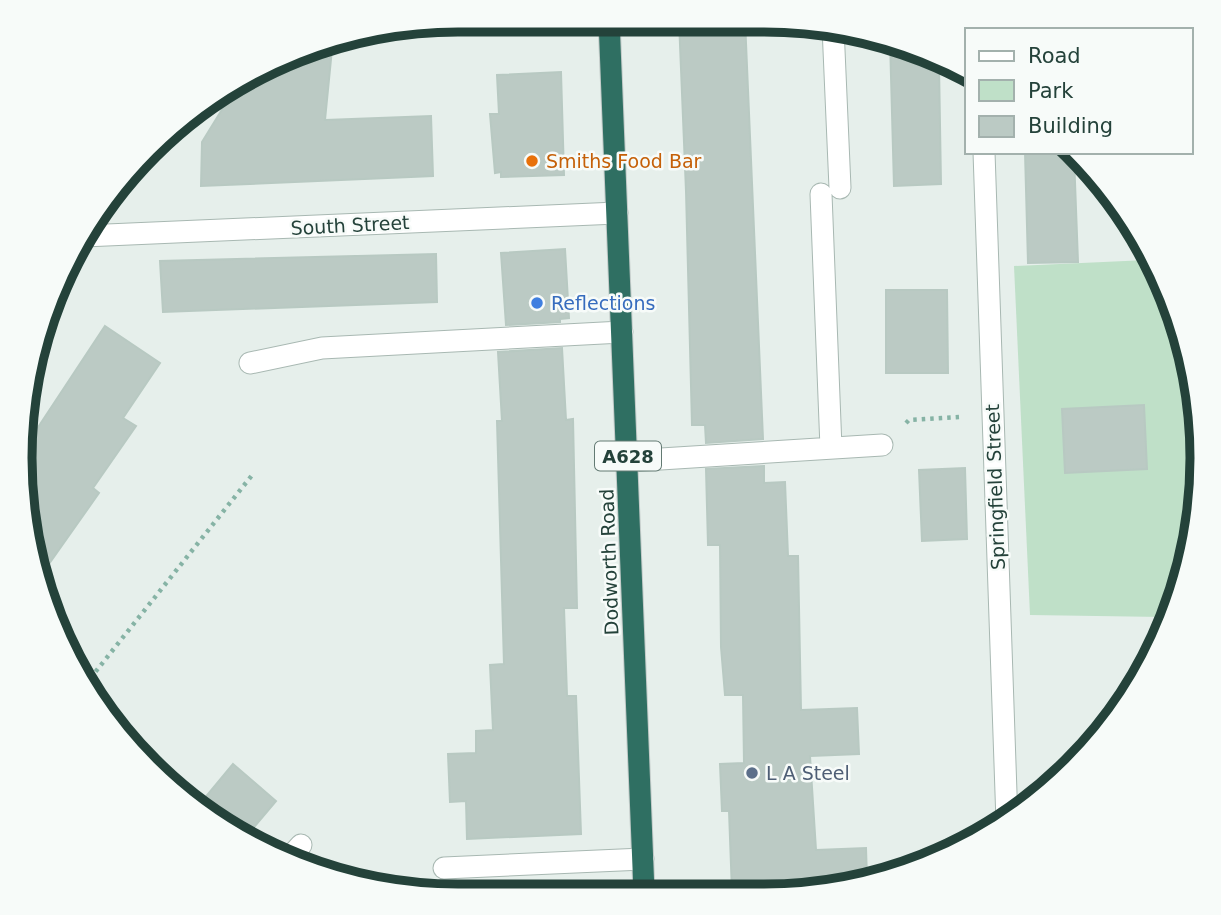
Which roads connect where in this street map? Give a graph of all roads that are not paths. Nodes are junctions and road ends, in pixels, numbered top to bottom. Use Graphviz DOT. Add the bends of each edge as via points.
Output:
graph roads {
  1 [pos="609,32"];
  2 [pos="833,37"];
  3 [pos="984,154"];
  4 [pos="617,213"];
  5 [pos="94,236"];
  6 [pos="622,332"];
  7 [pos="250,363"];
  8 [pos="882,445"];
  9 [pos="831,448"];
  10 [pos="629,461"];
  11 [pos="1006,807"];
  12 [pos="643,859"];
  13 [pos="444,868"];
  14 [pos="645,884"];
  1 -- 4 [label="highway, Dodworth Road / A628"];
  2 -- 9 [label="street"];
  3 -- 11 [label="street, Springfield Street"];
  4 -- 5 [label="street, South Street"];
  4 -- 6 [label="highway, Dodworth Road / A628"];
  6 -- 7 [label="street" via="322,348"];
  6 -- 10 [label="highway, Dodworth Road / A628"];
  8 -- 9 [label="street"];
  9 -- 10 [label="street"];
  10 -- 12 [label="highway, Dodworth Road / A628"];
  12 -- 13 [label="street"];
  12 -- 14 [label="highway, Dodworth Road / A628"];
}
